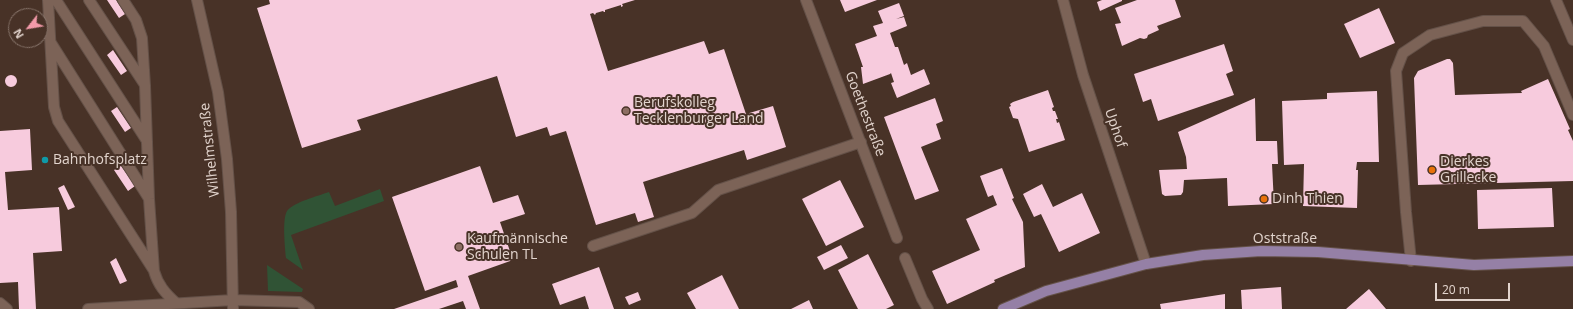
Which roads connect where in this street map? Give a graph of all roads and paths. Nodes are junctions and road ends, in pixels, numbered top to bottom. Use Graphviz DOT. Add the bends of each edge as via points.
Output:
graph roads {
  1 [pos="48,0"];
  2 [pos="56,0"];
  3 [pos="89,0"];
  4 [pos="123,0"];
  5 [pos="197,0"];
  6 [pos="806,0"];
  7 [pos="1063,0"];
  8 [pos="1556,0"];
  9 [pos="1573,40"];
  10 [pos="51,43"];
  11 [pos="146,86"];
  12 [pos="1573,115"];
  13 [pos="147,141"];
  14 [pos="861,142"];
  15 [pos="149,199"];
  16 [pos="898,238"];
  17 [pos="594,246"];
  18 [pos="905,258"];
  19 [pos="1411,261"];
  20 [pos="1573,261"];
  21 [pos="1146,264"];
  22 [pos="154,271"];
  23 [pos="176,302"];
  24 [pos="0,303"];
  25 [pos="233,304"];
  26 [pos="113,308"];
  27 [pos="8,309"];
  28 [pos="88,309"];
  29 [pos="309,309"];
  30 [pos="928,309"];
  31 [pos="1003,309"];
  1 -- 10 [label="street"];
  2 -- 13 [label="street"];
  3 -- 11 [label="street"];
  4 -- 11 [label="street" via="136,20 142,38"];
  5 -- 25 [label="street, Wilhelmstraße" via="218,92 228,159"];
  6 -- 14 [label="street, Goethestraße"];
  7 -- 21 [label="street, Uphof" via="1083,75"];
  8 -- 9 [label="street"];
  10 -- 15 [label="street"];
  10 -- 22 [label="street" via="54,107 58,120"];
  11 -- 13 [label="street"];
  12 -- 19 [label="street" via="1544,46 1523,20 1482,22 1430,35 1404,53 1396,71"];
  13 -- 15 [label="street"];
  14 -- 16 [label="street, Goethestraße"];
  14 -- 17 [label="street" via="718,190 692,213"];
  15 -- 22 [label="street"];
  18 -- 30 [label="street"];
  19 -- 20 [label="main road, Oststraße" via="1474,265"];
  19 -- 21 [label="main road, Oststraße" via="1318,252 1260,251 1203,255"];
  21 -- 31 [label="main road, Oststraße" via="1046,291"];
  22 -- 23 [label="street" via="157,282 165,294"];
  23 -- 25 [label="street"];
  23 -- 26 [label="street"];
  24 -- 27 [label="street"];
  25 -- 29 [label="street" via="299,302"];
  26 -- 28 [label="street"];
}
